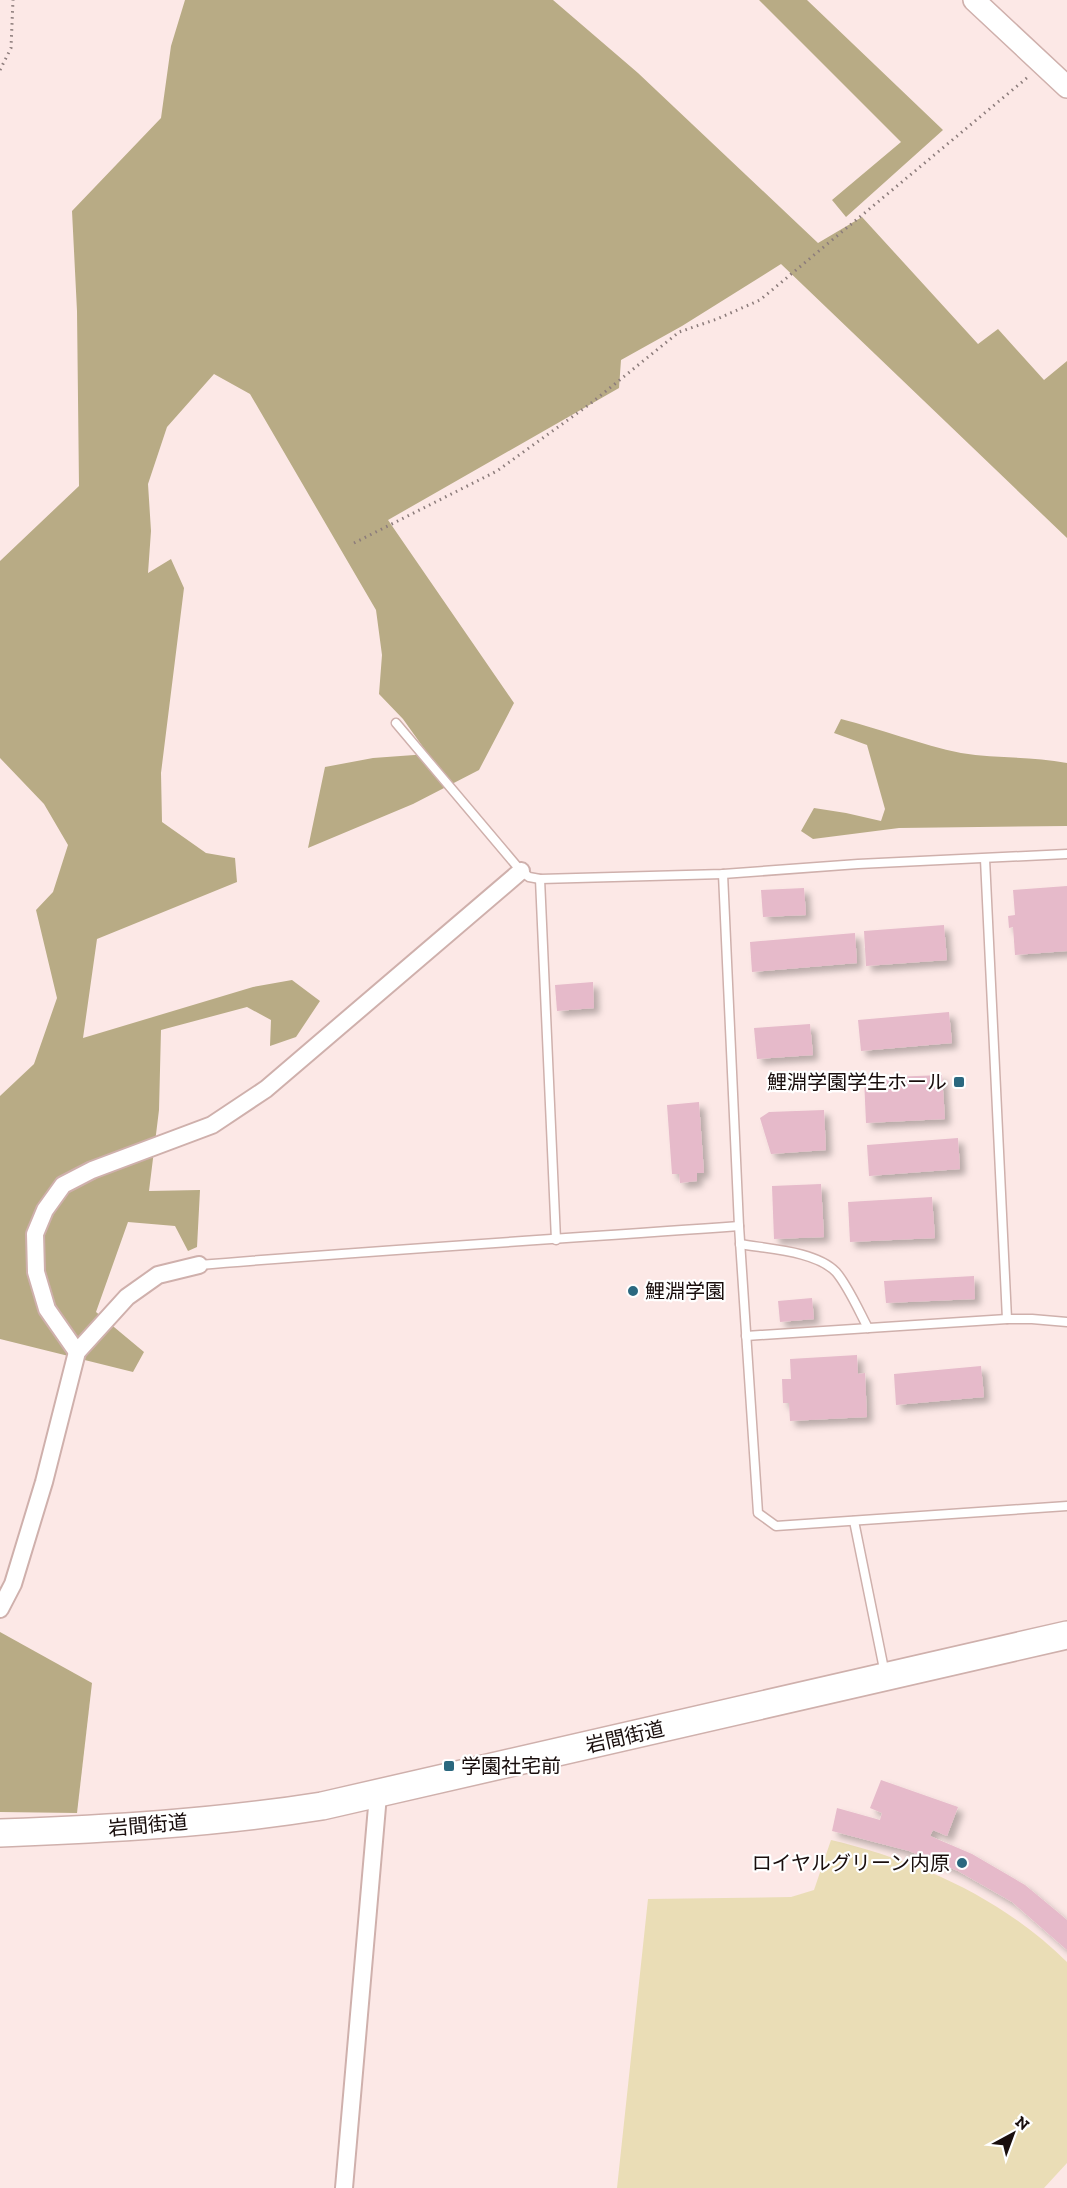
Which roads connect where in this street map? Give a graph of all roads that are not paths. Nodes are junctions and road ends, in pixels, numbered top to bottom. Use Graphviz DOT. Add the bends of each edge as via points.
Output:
graph roads {
  1 [pos="974,0"];
  2 [pos="1067,87"];
  3 [pos="396,723"];
  4 [pos="1067,854"];
  5 [pos="986,859"];
  6 [pos="521,871"];
  7 [pos="723,874"];
  8 [pos="540,879"];
  9 [pos="739,1226"];
  10 [pos="556,1240"];
  11 [pos="740,1244"];
  12 [pos="199,1265"];
  13 [pos="1007,1319"];
  14 [pos="1067,1322"];
  15 [pos="868,1328"];
  16 [pos="746,1336"];
  17 [pos="77,1352"];
  18 [pos="1067,1506"];
  19 [pos="854,1521"];
  20 [pos="0,1609"];
  21 [pos="1067,1635"];
  22 [pos="885,1677"];
  23 [pos="378,1795"];
  24 [pos="0,1833"];
  25 [pos="344,2188"];
  1 -- 2 [label="street"];
  3 -- 6 [label="lane"];
  4 -- 5 [label="lane"];
  5 -- 7 [label="lane"];
  5 -- 13 [label="lane"];
  6 -- 8 [label="lane"];
  6 -- 17 [label="street" via="266,1089 212,1125 92,1170 63,1185 45,1210 35,1234 36,1272 46,1309"];
  7 -- 8 [label="lane"];
  7 -- 9 [label="lane"];
  8 -- 10 [label="lane"];
  9 -- 10 [label="lane"];
  9 -- 11 [label="lane"];
  10 -- 12 [label="lane"];
  11 -- 15 [label="lane" via="816,1258 828,1265 838,1274"];
  11 -- 16 [label="lane"];
  12 -- 17 [label="street" via="158,1275 127,1297"];
  13 -- 14 [label="lane"];
  13 -- 15 [label="lane"];
  15 -- 16 [label="lane"];
  16 -- 19 [label="lane" via="758,1513 776,1526"];
  17 -- 20 [label="street" via="44,1482 13,1584"];
  18 -- 19 [label="lane"];
  19 -- 22 [label="lane"];
  21 -- 22 [label="main road, 岩間街道"];
  22 -- 23 [label="main road, 岩間街道"];
  23 -- 24 [label="main road, 岩間街道" via="271,1814 100,1829"];
  23 -- 25 [label="street"];
}
